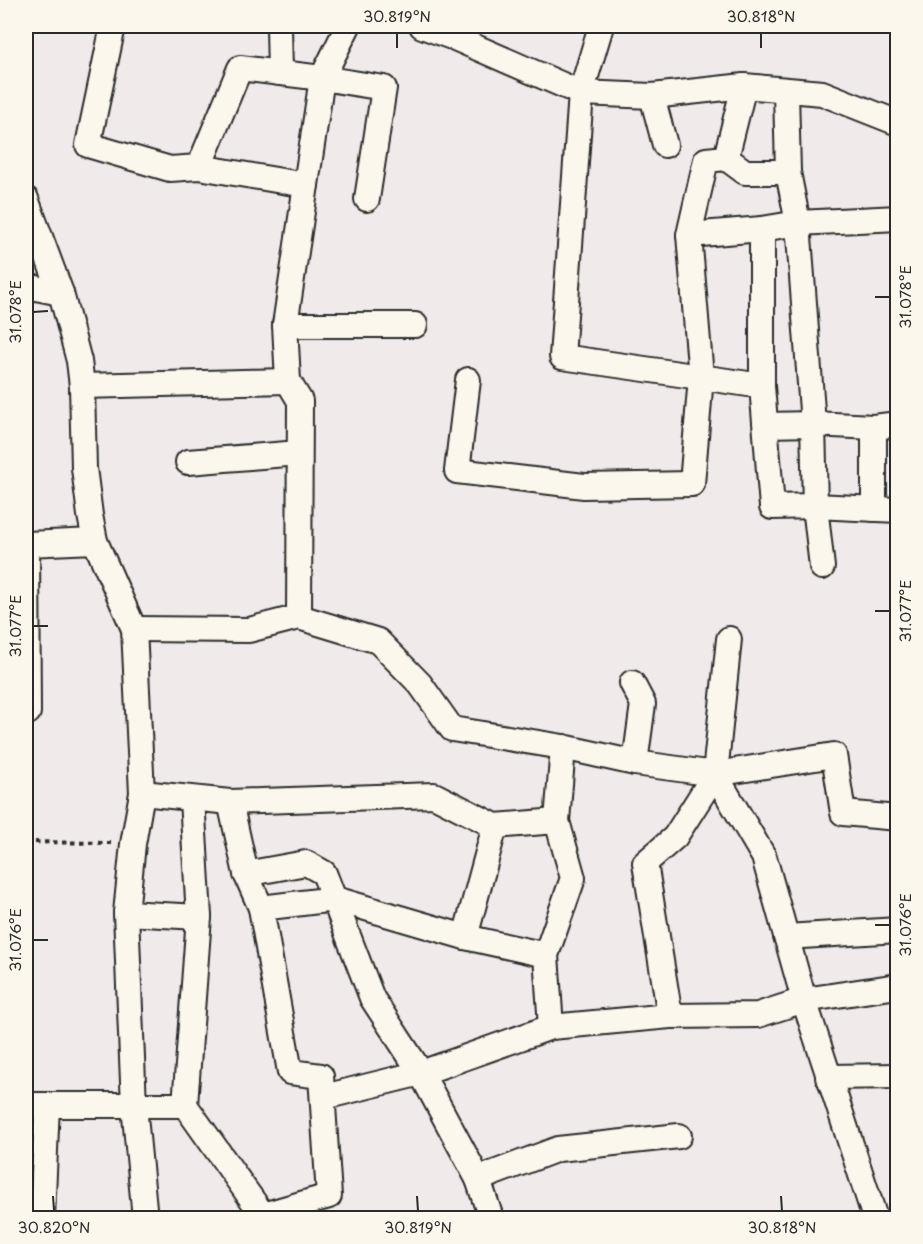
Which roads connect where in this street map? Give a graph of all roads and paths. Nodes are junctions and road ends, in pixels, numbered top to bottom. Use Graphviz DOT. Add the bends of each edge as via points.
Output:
graph roads {
  1 [pos="113,26"];
  2 [pos="279,26"];
  3 [pos="348,26"];
  4 [pos="422,26"];
  5 [pos="601,26"];
  6 [pos="462,32"];
  7 [pos="280,73"];
  8 [pos="322,78"];
  9 [pos="744,86"];
  10 [pos="786,91"];
  11 [pos="581,93"];
  12 [pos="652,96"];
  13 [pos="897,123"];
  14 [pos="665,145"];
  15 [pos="726,158"];
  16 [pos="199,167"];
  17 [pos="788,172"];
  18 [pos="306,185"];
  19 [pos="26,199"];
  20 [pos="367,199"];
  21 [pos="897,218"];
  22 [pos="798,223"];
  23 [pos="762,229"];
  24 [pos="689,235"];
  25 [pos="26,286"];
  26 [pos="61,293"];
  27 [pos="285,325"];
  28 [pos="415,326"];
  29 [pos="701,377"];
  30 [pos="468,380"];
  31 [pos="288,381"];
  32 [pos="82,386"];
  33 [pos="762,386"];
  34 [pos="813,424"];
  35 [pos="897,424"];
  36 [pos="766,425"];
  37 [pos="874,427"];
  38 [pos="299,453"];
  39 [pos="188,462"];
  40 [pos="815,506"];
  41 [pos="874,509"];
  42 [pos="897,510"];
  43 [pos="95,541"];
  44 [pos="26,544"];
  45 [pos="822,567"];
  46 [pos="299,616"];
  47 [pos="134,629"];
  48 [pos="729,639"];
  49 [pos="632,683"];
  50 [pos="28,712"];
  51 [pos="562,747"];
  52 [pos="634,763"];
  53 [pos="715,774"];
  54 [pos="142,793"];
  55 [pos="192,799"];
  56 [pos="230,802"];
  57 [pos="897,818"];
  58 [pos="557,821"];
  59 [pos="495,826"];
  60 [pos="26,842"];
  61 [pos="133,844"];
  62 [pos="246,874"];
  63 [pos="335,899"];
  64 [pos="261,908"];
  65 [pos="126,913"];
  66 [pos="199,917"];
  67 [pos="897,930"];
  68 [pos="465,937"];
  69 [pos="786,937"];
  70 [pos="546,955"];
  71 [pos="897,986"];
  72 [pos="804,1000"];
  73 [pos="670,1016"];
  74 [pos="551,1027"];
  75 [pos="421,1073"];
  76 [pos="897,1076"];
  77 [pos="828,1077"];
  78 [pos="324,1097"];
  79 [pos="36,1105"];
  80 [pos="185,1105"];
  81 [pos="134,1106"];
  82 [pos="678,1136"];
  83 [pos="478,1179"];
  84 [pos="264,1217"];
  85 [pos="42,1218"];
  86 [pos="145,1218"];
  87 [pos="491,1218"];
  88 [pos="875,1218"];
  1 -- 16 [label="street" via="88,145 170,169"];
  2 -- 7 [label="street"];
  3 -- 8 [label="street"];
  4 -- 6 [label="street"];
  5 -- 11 [label="street"];
  6 -- 11 [label="street"];
  7 -- 8 [label="street"];
  7 -- 16 [label="street" via="240,68"];
  8 -- 18 [label="street"];
  8 -- 20 [label="street" via="384,88"];
  9 -- 10 [label="street"];
  9 -- 12 [label="street"];
  9 -- 15 [label="street"];
  10 -- 13 [label="street" via="822,93"];
  10 -- 17 [label="street"];
  11 -- 12 [label="street"];
  11 -- 29 [label="street" via="562,357"];
  12 -- 14 [label="street"];
  15 -- 17 [label="street" via="745,172"];
  15 -- 24 [label="street" via="706,160"];
  16 -- 18 [label="street"];
  17 -- 22 [label="street"];
  18 -- 27 [label="street"];
  19 -- 26 [label="street"];
  21 -- 22 [label="street"];
  22 -- 23 [label="street"];
  22 -- 34 [label="street"];
  23 -- 24 [label="street"];
  23 -- 33 [label="street"];
  24 -- 29 [label="street"];
  25 -- 26 [label="street"];
  26 -- 32 [label="street"];
  27 -- 28 [label="street"];
  27 -- 31 [label="street"];
  29 -- 30 [label="street" via="692,484 584,486 456,471"];
  29 -- 33 [label="street"];
  31 -- 32 [label="street"];
  31 -- 38 [label="street" via="300,401"];
  32 -- 43 [label="street" via="84,468"];
  33 -- 36 [label="street"];
  34 -- 36 [label="street"];
  34 -- 37 [label="street"];
  34 -- 40 [label="street"];
  35 -- 37 [label="street"];
  36 -- 40 [label="street" via="772,507"];
  37 -- 41 [label="street"];
  38 -- 39 [label="street"];
  38 -- 46 [label="street"];
  40 -- 41 [label="street"];
  40 -- 45 [label="street"];
  41 -- 42 [label="street"];
  43 -- 44 [label="street"];
  43 -- 47 [label="street"];
  44 -- 50 [label="street"];
  46 -- 47 [label="street" via="249,630"];
  46 -- 51 [label="street" via="378,641 420,684 452,729"];
  47 -- 54 [label="street"];
  48 -- 53 [label="street"];
  49 -- 52 [label="street" via="643,704"];
  51 -- 52 [label="street"];
  51 -- 58 [label="street"];
  52 -- 53 [label="street"];
  53 -- 57 [label="street" via="834,755 843,813"];
  53 -- 69 [label="street" via="764,857"];
  53 -- 73 [label="street" via="675,837 645,863"];
  54 -- 55 [label="street"];
  54 -- 61 [label="street"];
  55 -- 56 [label="street"];
  55 -- 66 [label="street"];
  56 -- 59 [label="street" via="434,795"];
  56 -- 62 [label="street"];
  58 -- 59 [label="street"];
  58 -- 70 [label="street" via="573,879"];
  59 -- 68 [label="street"];
  60 -- 61 [label="path"];
  61 -- 65 [label="street"];
  62 -- 63 [label="street" via="306,863 324,873"];
  62 -- 64 [label="street"];
  63 -- 64 [label="street"];
  63 -- 68 [label="street"];
  63 -- 75 [label="street" via="372,998"];
  64 -- 78 [label="street" via="290,1072 321,1076"];
  65 -- 66 [label="street"];
  65 -- 81 [label="street"];
  66 -- 80 [label="street"];
  67 -- 69 [label="street"];
  68 -- 70 [label="street"];
  69 -- 72 [label="street"];
  70 -- 74 [label="street"];
  71 -- 72 [label="street"];
  72 -- 73 [label="street" via="758,1015"];
  72 -- 77 [label="street"];
  73 -- 74 [label="street"];
  74 -- 75 [label="street"];
  75 -- 78 [label="street"];
  75 -- 83 [label="street"];
  76 -- 77 [label="street"];
  77 -- 88 [label="street"];
  78 -- 84 [label="street" via="329,1196"];
  79 -- 81 [label="street"];
  79 -- 85 [label="street"];
  80 -- 81 [label="street"];
  80 -- 84 [label="street"];
  81 -- 86 [label="street"];
  82 -- 83 [label="street" via="558,1149"];
  83 -- 87 [label="street"];
}
